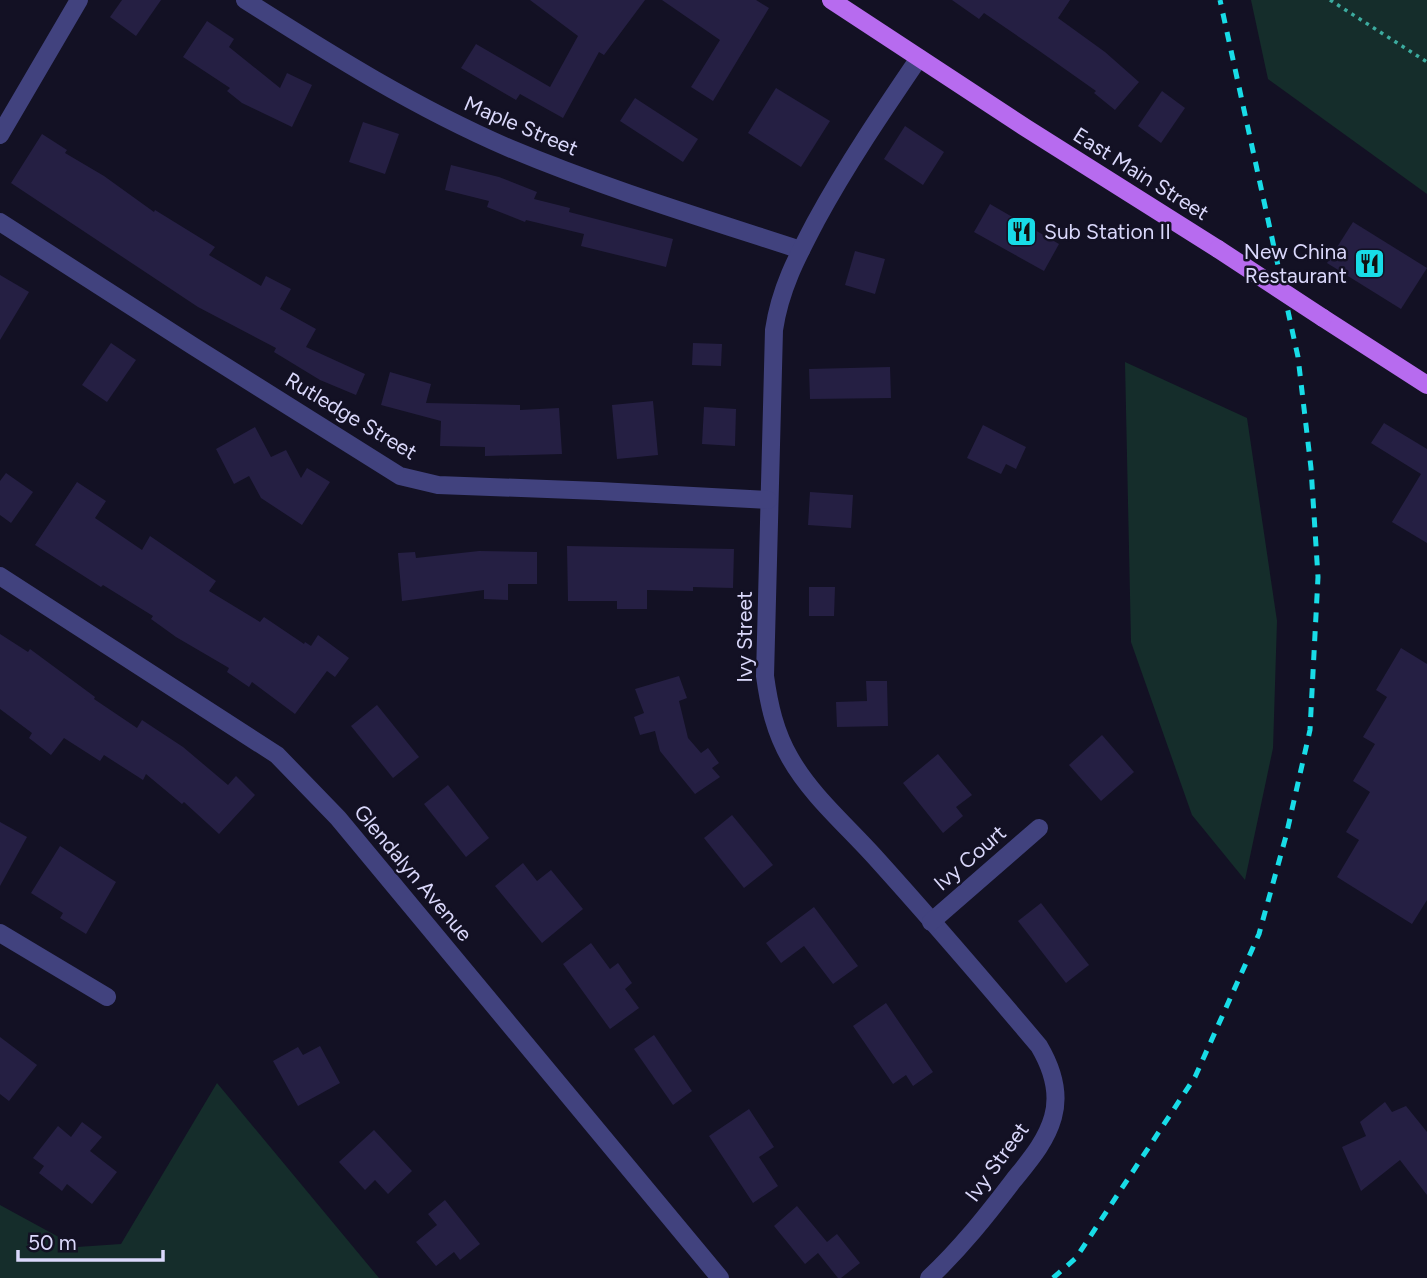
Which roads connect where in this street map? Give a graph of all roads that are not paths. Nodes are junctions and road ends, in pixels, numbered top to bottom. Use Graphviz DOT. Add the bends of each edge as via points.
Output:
graph roads {
  1 [pos="79,0"];
  2 [pos="245,0"];
  3 [pos="831,0"];
  4 [pos="919,58"];
  5 [pos="0,135"];
  6 [pos="0,222"];
  7 [pos="801,250"];
  8 [pos="1427,385"];
  9 [pos="768,500"];
  10 [pos="0,576"];
  11 [pos="1039,828"];
  12 [pos="932,922"];
  13 [pos="0,933"];
  14 [pos="107,998"];
  15 [pos="720,1278"];
  16 [pos="929,1278"];
  1 -- 5 [label="street"];
  2 -- 7 [label="street, Maple Street" via="393,91 508,147 567,172"];
  3 -- 4 [label="main road, East Main Street"];
  4 -- 7 [label="street, Ivy Street" via="846,166"];
  4 -- 8 [label="main road, East Main Street, bridge"];
  6 -- 9 [label="street, Rutledge Street" via="400,476 438,485"];
  7 -- 9 [label="street, Ivy Street" via="783,289 774,330"];
  9 -- 12 [label="street, Ivy Street" via="765,676 777,732 805,781"];
  10 -- 15 [label="street, Glendalyn Avenue" via="277,755 338,818"];
  11 -- 12 [label="street, Ivy Court"];
  12 -- 16 [label="street, Ivy Street" via="1040,1046 1056,1097 1054,1116 1038,1149 977,1228"];
  13 -- 14 [label="street"];
}
